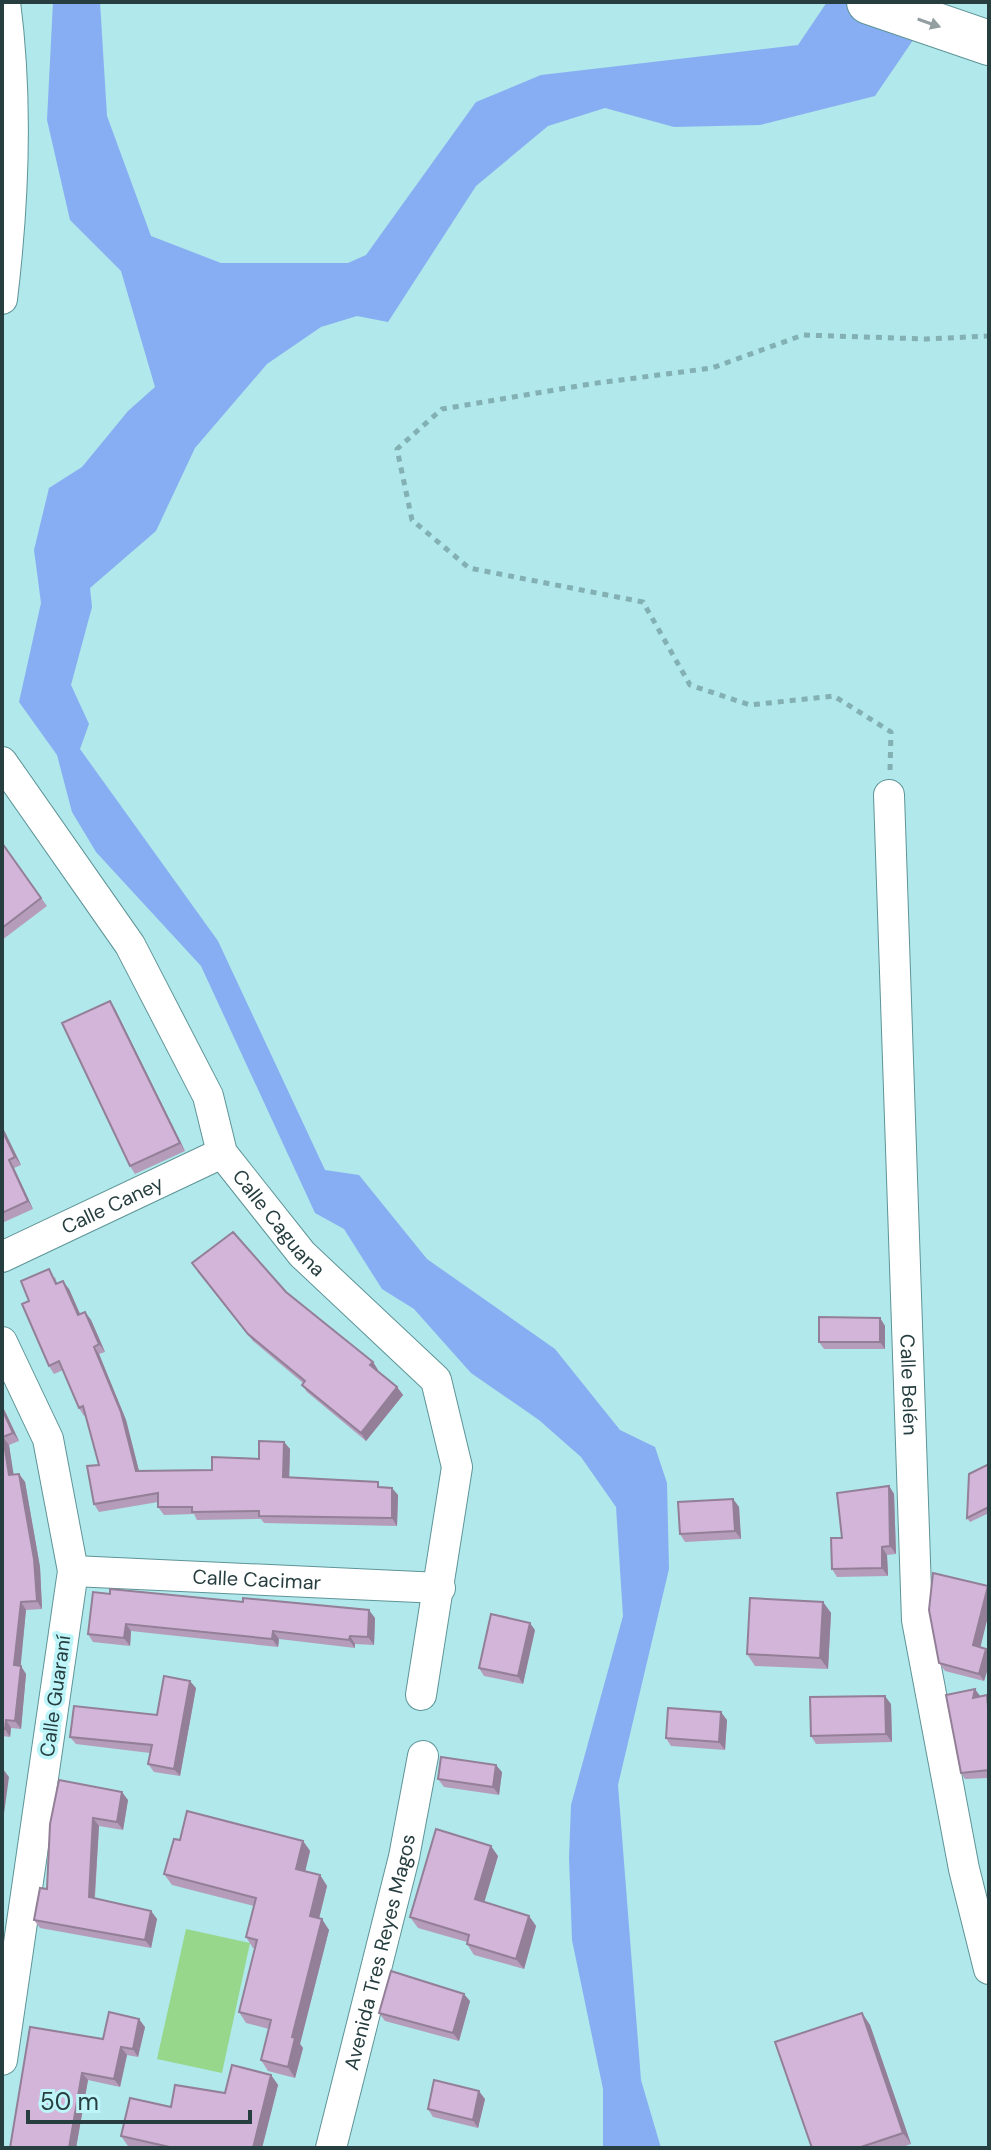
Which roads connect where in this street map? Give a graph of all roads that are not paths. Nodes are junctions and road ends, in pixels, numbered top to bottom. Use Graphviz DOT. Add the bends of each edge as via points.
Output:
graph roads {
  1 [pos="5,2"];
  2 [pos="869,2"];
  3 [pos="989,43"];
  4 [pos="6,222"];
  5 [pos="2,299"];
  6 [pos="2,762"];
  7 [pos="889,795"];
  8 [pos="222,1153"];
  9 [pos="2,1257"];
  10 [pos="2,1342"];
  11 [pos="73,1571"];
  12 [pos="440,1588"];
  13 [pos="421,1695"];
  14 [pos="423,1756"];
  15 [pos="976,1872"];
  16 [pos="989,1969"];
  17 [pos="2,2060"];
  18 [pos="331,2148"];
  1 -- 4 [label="street" via="13,65"];
  2 -- 3 [label="highway, one-way"];
  4 -- 5 [label="street"];
  6 -- 8 [label="street, Calle Caguana" via="130,945 208,1096"];
  7 -- 15 [label="street, Calle Belén" via="917,1620"];
  8 -- 9 [label="street, Calle Caney"];
  8 -- 12 [label="street, Calle Caguana" via="302,1254 436,1380 457,1467"];
  10 -- 11 [label="street, Calle Guaraní" via="48,1439"];
  11 -- 12 [label="street, Calle Cacimar"];
  11 -- 17 [label="street, Calle Guaraní"];
  12 -- 13 [label="street, Calle Caguana"];
  14 -- 18 [label="street, Avenida Tres Reyes Magos" via="404,1857"];
  15 -- 16 [label="street, Calle Belén"];
}
